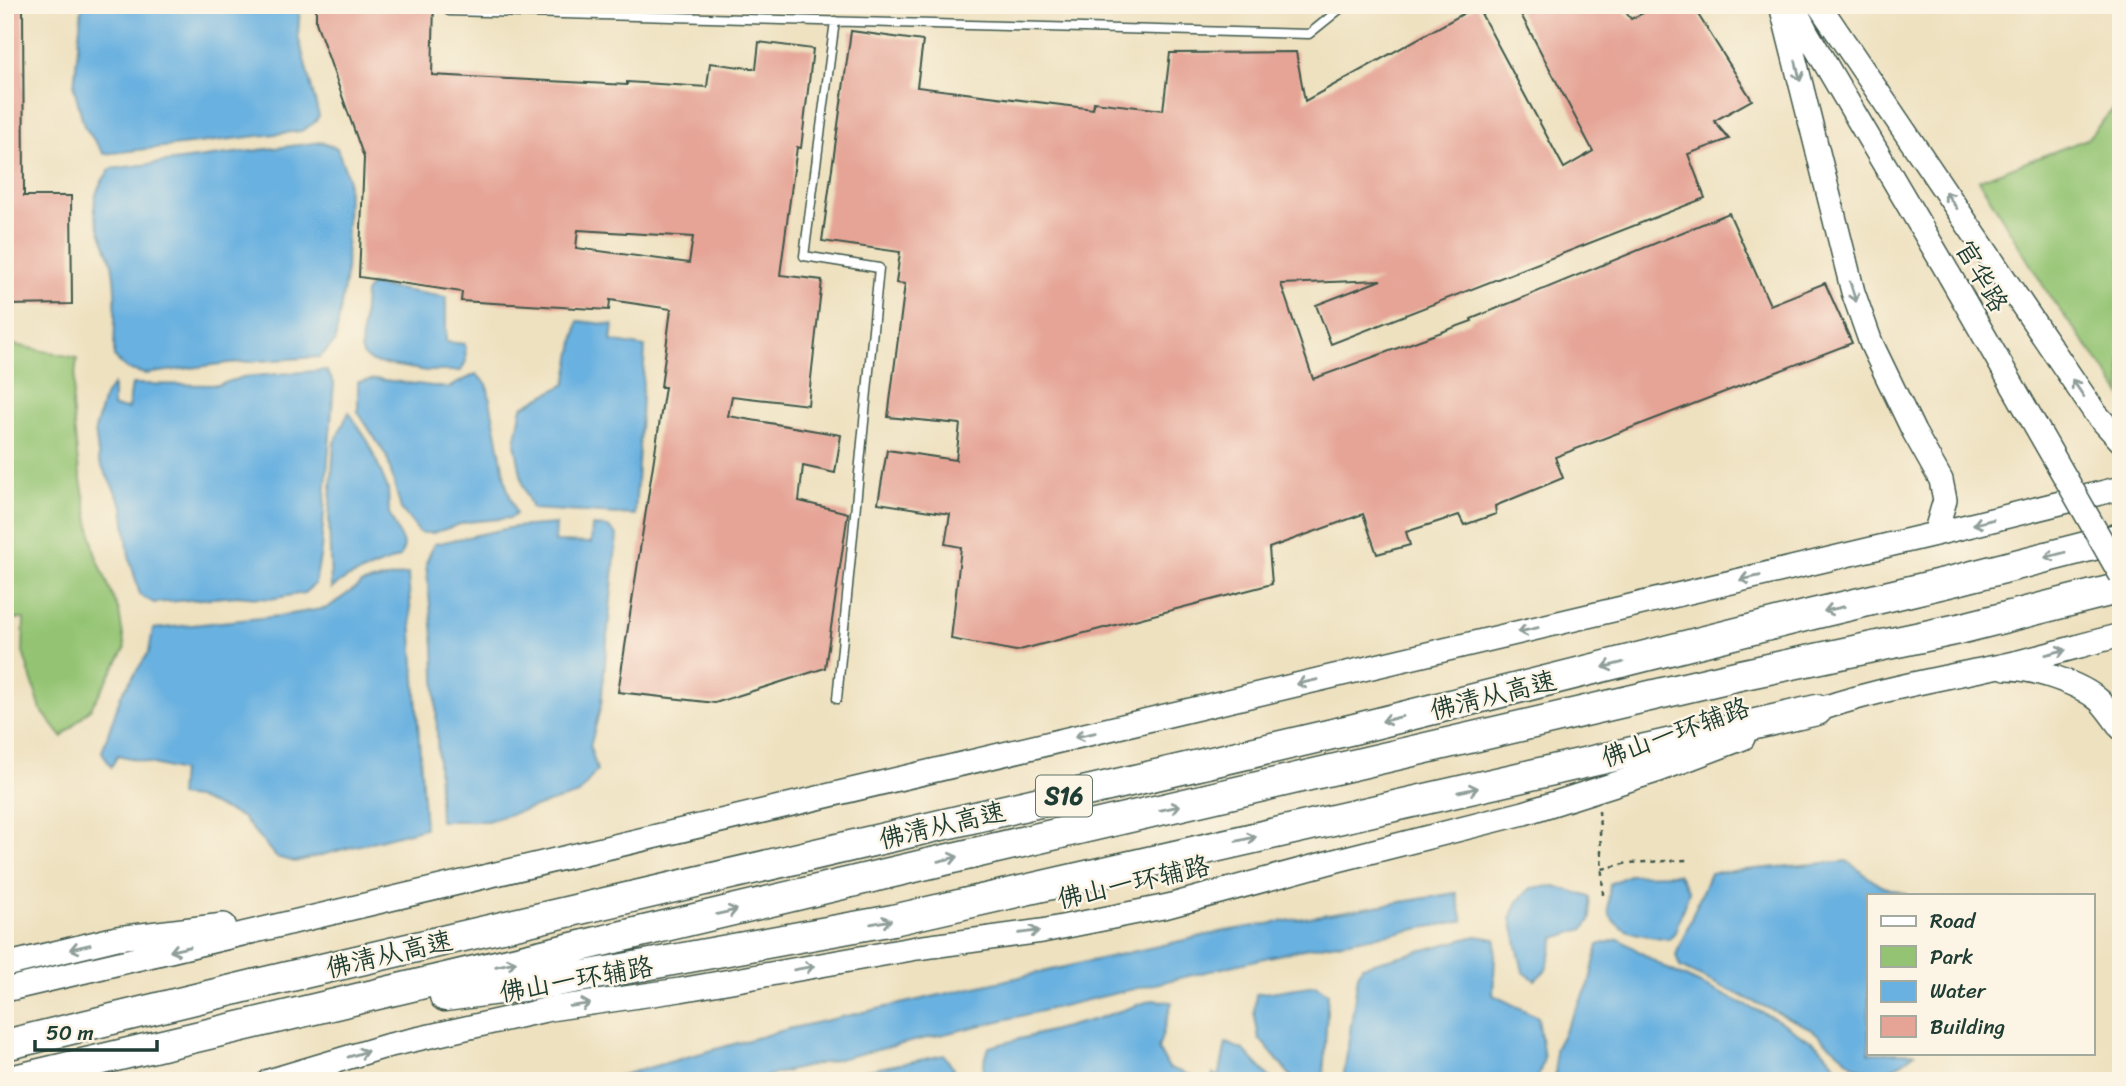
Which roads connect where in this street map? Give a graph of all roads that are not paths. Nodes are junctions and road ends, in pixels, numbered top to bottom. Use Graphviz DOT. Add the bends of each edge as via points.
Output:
graph roads {
  1 [pos="1345,5"];
  2 [pos="1780,5"];
  3 [pos="1793,5"];
  4 [pos="1818,5"];
  5 [pos="449,11"];
  6 [pos="835,22"];
  7 [pos="2121,441"];
  8 [pos="2121,488"];
  9 [pos="1935,534"];
  10 [pos="2121,538"];
  11 [pos="2121,575"];
  12 [pos="2121,588"];
  13 [pos="2121,635"];
  14 [pos="1992,668"];
  15 [pos="837,699"];
  16 [pos="1817,710"];
  17 [pos="2121,728"];
  18 [pos="341,910"];
  19 [pos="5,965"];
  20 [pos="5,990"];
  21 [pos="281,1017"];
  22 [pos="5,1045"];
  23 [pos="10,1081"];
  24 [pos="269,1081"];
  1 -- 6 [label="lane" via="1309,34"];
  2 -- 9 [label="main road, one-way" via="1853,292 1871,343 1941,480 1945,500"];
  3 -- 11 [label="main road, 官华路, bridge"];
  7 -- 4 [label="main road, one-way" via="2096,414"];
  5 -- 6 [label="lane"];
  6 -- 15 [label="lane" via="804,257 879,268"];
  8 -- 9 [label="main road, one-way"];
  9 -- 18 [label="main road, one-way"];
  10 -- 22 [label="highway, 佛清从高速 / S16, one-way" via="1314,738"];
  21 -- 12 [label="highway, 佛清从高速 / S16, one-way"];
  14 -- 13 [label="main road, one-way"];
  14 -- 16 [label="main road, 佛山一环辅路"];
  14 -- 17 [label="main road" via="2024,670 2087,691 2102,702"];
  21 -- 16 [label="highway, one-way" via="546,983 893,920"];
  24 -- 16 [label="main road, 佛山一环辅路, one-way" via="386,1046 550,1009 1042,931 1168,906 1524,814 1659,770"];
  18 -- 19 [label="main road, one-way" via="117,938"];
  18 -- 20 [label="main road, one-way"];
  21 -- 23 [label="highway, 佛清从高速 / S16"];
}
